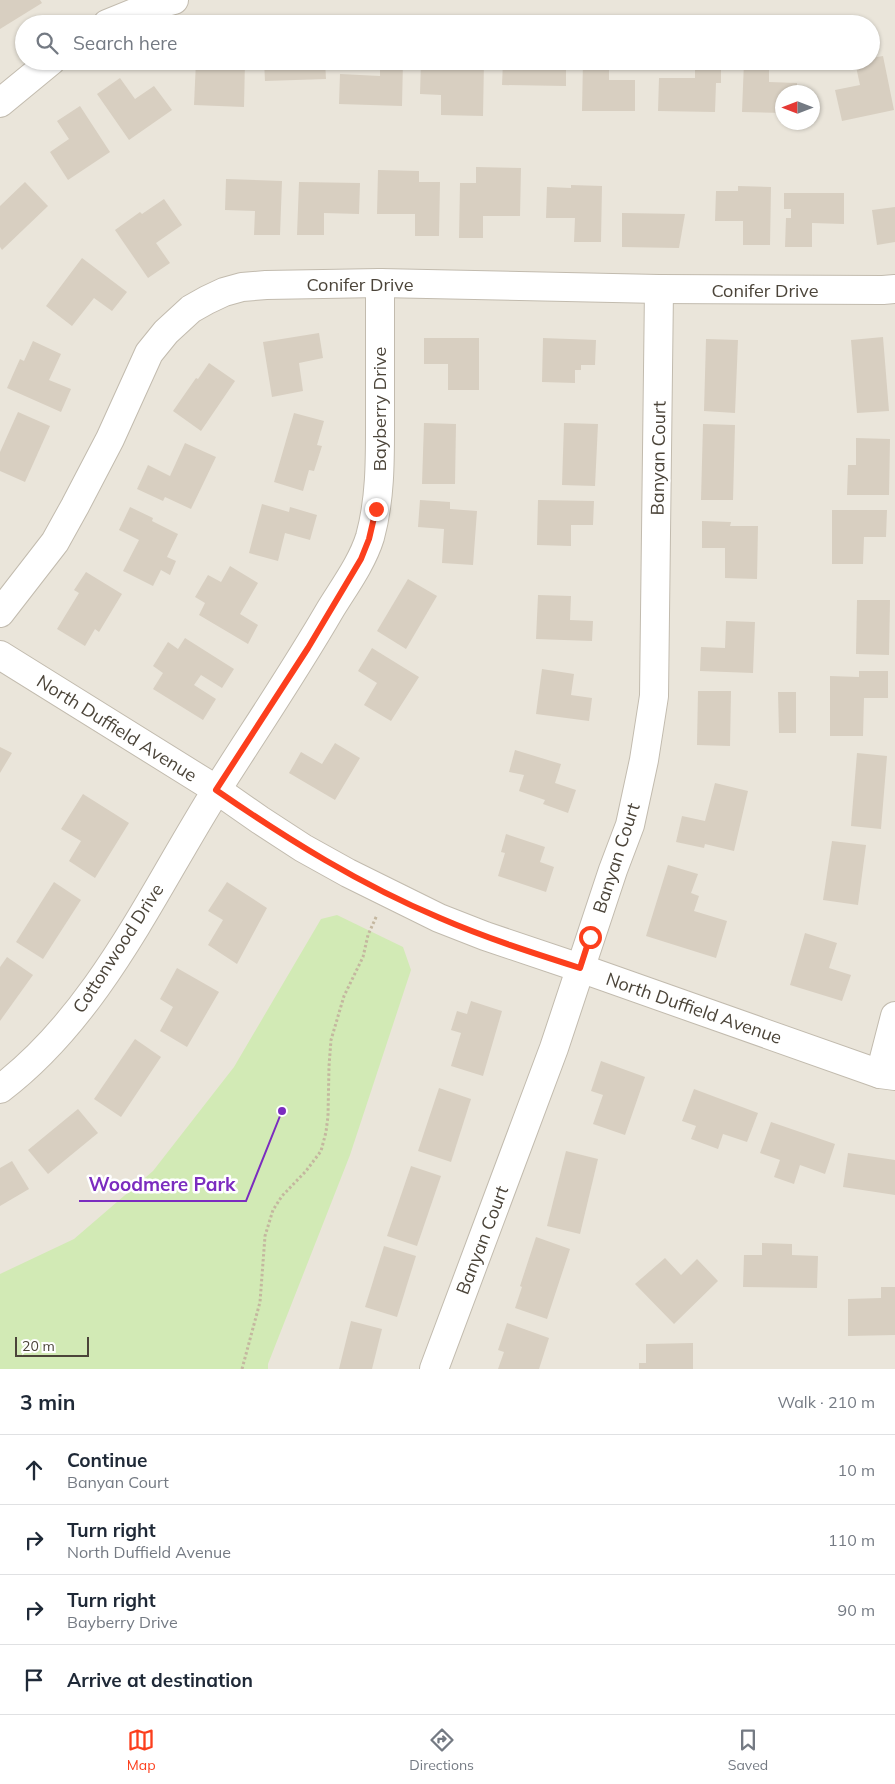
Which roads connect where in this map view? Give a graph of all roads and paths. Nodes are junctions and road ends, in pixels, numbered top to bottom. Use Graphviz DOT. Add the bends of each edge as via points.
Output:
graph roads {
  1 [pos="174,0"];
  2 [pos="129,15"];
  3 [pos="40,70"];
  4 [pos="0,103"];
  5 [pos="380,283"];
  6 [pos="660,289"];
  7 [pos="895,289"];
  8 [pos="3,609"];
  9 [pos="0,655"];
  10 [pos="216,790"];
  11 [pos="386,893"];
  12 [pos="580,968"];
  13 [pos="895,1016"];
  14 [pos="888,1075"];
  15 [pos="0,1089"];
  16 [pos="242,1369"];
  17 [pos="434,1369"];
  1 -- 2 [label="street"];
  3 -- 4 [label="street"];
  5 -- 6 [label="street, Conifer Drive"];
  5 -- 8 [label="street, Conifer Drive" via="242,287 191,309 149,353 76,506 55,542"];
  5 -- 10 [label="street, Bayberry Drive" via="380,472 369,539 361,559 308,648"];
  6 -- 7 [label="street, Conifer Drive"];
  6 -- 12 [label="street, Banyan Court" via="654,696 630,825"];
  9 -- 10 [label="street, North Duffield Avenue"];
  10 -- 11 [label="street, North Duffield Avenue" via="304,848"];
  10 -- 15 [label="street, Cottonwood Drive" via="124,946 80,1008 50,1044"];
  11 -- 12 [label="street, North Duffield Avenue" via="485,936"];
  11 -- 16 [label="path" via="344,996 331,1040 328,1116 321,1151 282,1196 270,1219 265,1236 260,1302"];
  12 -- 14 [label="street, North Duffield Avenue"];
  12 -- 17 [label="street, Banyan Court" via="554,1048"];
  13 -- 14 [label="street"];
}
